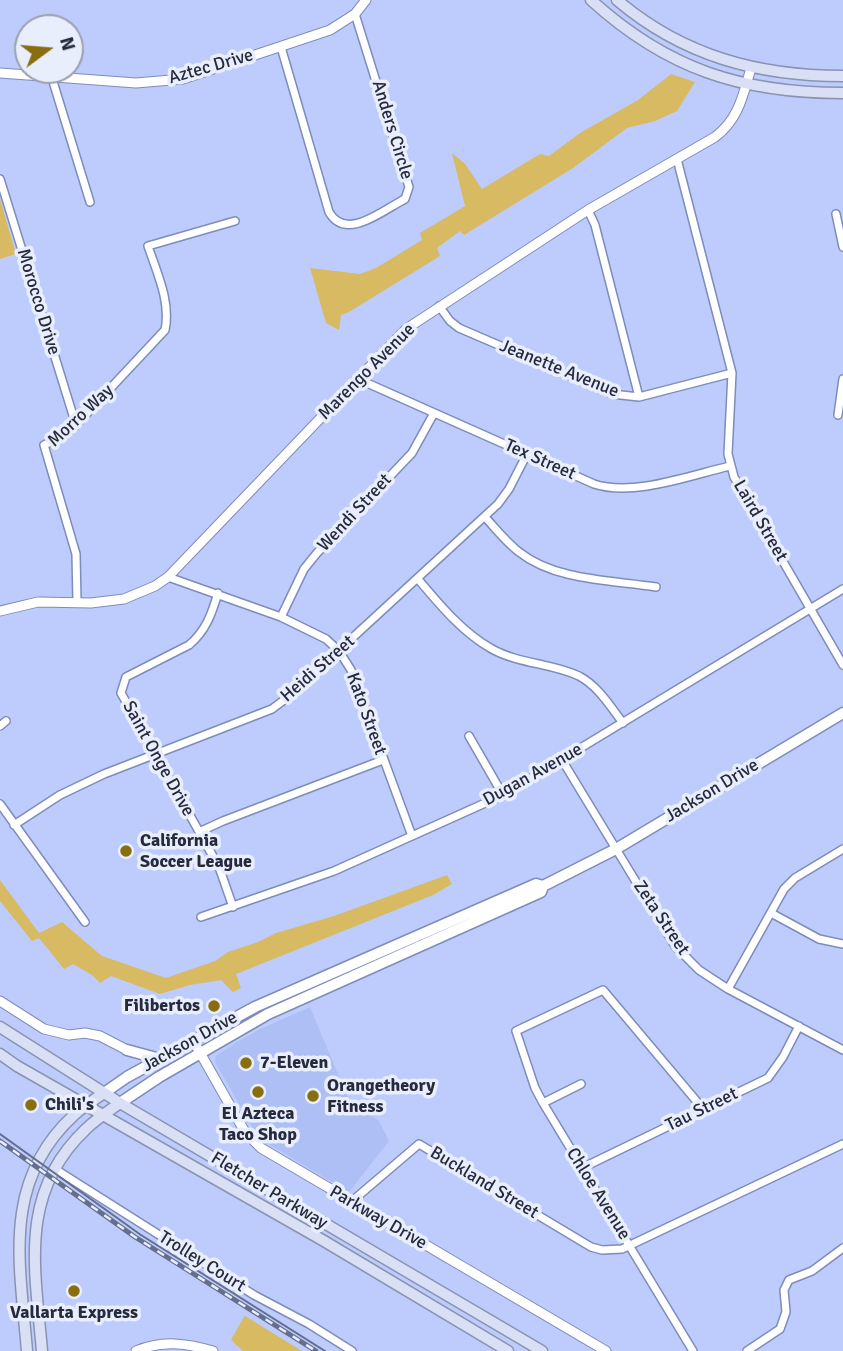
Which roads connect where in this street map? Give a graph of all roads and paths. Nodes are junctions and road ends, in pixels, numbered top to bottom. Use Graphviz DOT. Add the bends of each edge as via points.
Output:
graph roads {
  1 [pos="366,0"];
  2 [pos="591,0"];
  3 [pos="617,0"];
  4 [pos="355,14"];
  5 [pos="671,38"];
  6 [pos="281,47"];
  7 [pos="664,53"];
  8 [pos="751,68"];
  9 [pos="843,76"];
  10 [pos="84,78"];
  11 [pos="54,84"];
  12 [pos="746,84"];
  13 [pos="843,93"];
  14 [pos="677,159"];
  15 [pos="0,179"];
  16 [pos="90,202"];
  17 [pos="587,210"];
  18 [pos="836,214"];
  19 [pos="235,221"];
  20 [pos="843,247"];
  21 [pos="439,306"];
  22 [pos="732,373"];
  23 [pos="358,379"];
  24 [pos="843,379"];
  25 [pos="639,397"];
  26 [pos="435,413"];
  27 [pos="838,415"];
  28 [pos="76,425"];
  29 [pos="527,454"];
  30 [pos="730,466"];
  31 [pos="485,517"];
  32 [pos="168,576"];
  33 [pos="418,579"];
  34 [pos="656,587"];
  35 [pos="843,589"];
  36 [pos="218,593"];
  37 [pos="77,602"];
  38 [pos="811,609"];
  39 [pos="0,611"];
  40 [pos="281,617"];
  41 [pos="339,651"];
  42 [pos="843,665"];
  43 [pos="843,713"];
  44 [pos="623,723"];
  45 [pos="468,736"];
  46 [pos="154,753"];
  47 [pos="383,760"];
  48 [pos="562,760"];
  49 [pos="503,794"];
  50 [pos="0,804"];
  51 [pos="14,825"];
  52 [pos="199,832"];
  53 [pos="412,836"];
  54 [pos="616,849"];
  55 [pos="843,849"];
  56 [pos="543,886"];
  57 [pos="233,907"];
  58 [pos="771,913"];
  59 [pos="201,917"];
  60 [pos="85,922"];
  61 [pos="843,944"];
  62 [pos="728,989"];
  63 [pos="0,1001"];
  64 [pos="799,1026"];
  65 [pos="0,1027"];
  66 [pos="194,1042"];
  67 [pos="127,1050"];
  68 [pos="843,1051"];
  69 [pos="0,1054"];
  70 [pos="201,1054"];
  71 [pos="160,1059"];
  72 [pos="132,1074"];
  73 [pos="581,1084"];
  74 [pos="104,1093"];
  75 [pos="120,1103"];
  76 [pos="543,1103"];
  77 [pos="88,1105"];
  78 [pos="704,1110"];
  79 [pos="104,1115"];
  80 [pos="843,1144"];
  81 [pos="55,1168"];
  82 [pos="582,1168"];
  83 [pos="351,1202"];
  84 [pos="631,1246"];
  85 [pos="843,1248"];
  86 [pos="27,1351"];
  87 [pos="42,1351"];
  88 [pos="136,1351"];
  89 [pos="212,1351"];
  90 [pos="352,1351"];
  91 [pos="508,1351"];
  92 [pos="542,1351"];
  93 [pos="606,1351"];
  94 [pos="693,1351"];
  95 [pos="747,1351"];
  1 -- 4 [label="street, Aztec Drive"];
  2 -- 7 [label="main road"];
  3 -- 5 [label="main road"];
  4 -- 6 [label="street, Aztec Drive" via="330,30"];
  4 -- 6 [label="street, Anders Circle" via="410,187 405,199 353,226 339,223 329,212"];
  5 -- 7 [label="main road"];
  5 -- 8 [label="main road"];
  6 -- 10 [label="street, Aztec Drive" via="183,79 136,83"];
  7 -- 12 [label="main road"];
  8 -- 9 [label="main road"];
  8 -- 12 [label="street, Marengo Avenue"];
  11 -- 16 [label="street"];
  12 -- 13 [label="main road"];
  12 -- 14 [label="street, Marengo Avenue" via="730,124"];
  14 -- 17 [label="street, Marengo Avenue"];
  14 -- 22 [label="street, Laird Street"];
  15 -- 28 [label="street, Morocco Drive"];
  17 -- 21 [label="street, Marengo Avenue"];
  17 -- 25 [label="street" via="595,225"];
  18 -- 20 [label="street"];
  19 -- 28 [label="street, Morro Way" via="148,246 166,302 164,330"];
  21 -- 23 [label="street, Marengo Avenue" via="405,329"];
  21 -- 25 [label="street, Jeanette Avenue" via="459,328 612,394"];
  22 -- 25 [label="street, Jeanette Avenue"];
  22 -- 30 [label="street, Laird Street"];
  23 -- 26 [label="street, Tex Street"];
  23 -- 32 [label="street, Marengo Avenue"];
  24 -- 27 [label="street"];
  26 -- 29 [label="street, Tex Street"];
  26 -- 40 [label="street, Wendi Street" via="412,453 304,569"];
  28 -- 37 [label="street, Morro Way" via="44,445 76,554"];
  29 -- 30 [label="street, Tex Street" via="616,489"];
  29 -- 31 [label="street, Heidi Street" via="509,489"];
  30 -- 38 [label="street, Laird Street"];
  31 -- 33 [label="street, Heidi Street"];
  31 -- 34 [label="street" via="521,554 544,567"];
  32 -- 36 [label="street, Kato Street"];
  32 -- 37 [label="street, Marengo Avenue" via="124,599"];
  33 -- 41 [label="street, Heidi Street"];
  33 -- 44 [label="street" via="468,632 492,649 521,662 580,677 598,691"];
  35 -- 38 [label="street, Dugan Avenue"];
  36 -- 40 [label="street, Kato Street"];
  36 -- 46 [label="street, Saint Onge Drive" via="211,618 197,639 126,677 121,686"];
  37 -- 39 [label="street, Marengo Avenue" via="37,603"];
  38 -- 42 [label="street, Laird Street"];
  38 -- 44 [label="street, Dugan Avenue"];
  40 -- 41 [label="street, Kato Street" via="326,639"];
  41 -- 46 [label="street, Heidi Street" via="272,709"];
  41 -- 47 [label="street, Kato Street" via="351,670"];
  43 -- 54 [label="main road, Jackson Drive"];
  44 -- 48 [label="street, Dugan Avenue"];
  45 -- 49 [label="street"];
  46 -- 51 [label="street, Heidi Street" via="60,795"];
  46 -- 52 [label="street, Saint Onge Drive"];
  47 -- 52 [label="street"];
  47 -- 53 [label="street, Kato Street"];
  48 -- 49 [label="street, Dugan Avenue"];
  48 -- 54 [label="street, Zeta Street"];
  49 -- 53 [label="street, Dugan Avenue"];
  50 -- 51 [label="street"];
  51 -- 60 [label="street"];
  52 -- 57 [label="street, Saint Onge Drive" via="219,867"];
  53 -- 57 [label="street, Dugan Avenue" via="334,872"];
  54 -- 56 [label="main road, Jackson Drive"];
  54 -- 62 [label="street, Zeta Street" via="675,946 699,970"];
  55 -- 58 [label="street" via="795,878"];
  56 -- 66 [label="main road, Jackson Drive" via="536,884 265,1002"];
  56 -- 70 [label="main road, Jackson Drive" via="541,892 268,1014"];
  57 -- 59 [label="street, Dugan Avenue"];
  58 -- 61 [label="street" via="819,939"];
  58 -- 62 [label="street"];
  62 -- 64 [label="street, Zeta Street"];
  63 -- 67 [label="street" via="44,1029 100,1036"];
  64 -- 68 [label="street, Zeta Street"];
  64 -- 78 [label="street, Tau Street" via="768,1077"];
  65 -- 74 [label="main road, Fletcher Parkway"];
  66 -- 70 [label="street, Parkway Drive"];
  66 -- 71 [label="main road, Jackson Drive"];
  67 -- 71 [label="main road"];
  67 -- 72 [label="main road"];
  69 -- 77 [label="main road, Fletcher Parkway"];
  70 -- 75 [label="main road, Jackson Drive"];
  70 -- 83 [label="street, Parkway Drive" via="254,1142"];
  71 -- 72 [label="main road, Jackson Drive"];
  72 -- 74 [label="main road, Jackson Drive"];
  73 -- 76 [label="street"];
  74 -- 75 [label="main road, Fletcher Parkway"];
  74 -- 77 [label="main road, Jackson Drive"];
  75 -- 79 [label="main road, Jackson Drive"];
  75 -- 92 [label="main road, Fletcher Parkway"];
  76 -- 78 [label="street, Chloe Avenue" via="516,1031 603,990"];
  76 -- 82 [label="street, Chloe Avenue"];
  77 -- 79 [label="main road, Fletcher Parkway"];
  77 -- 86 [label="main road, Jackson Drive" via="46,1147 21,1209 18,1241"];
  78 -- 82 [label="street, Tau Street"];
  79 -- 81 [label="main road, Jackson Drive" via="73,1142"];
  79 -- 91 [label="main road, Fletcher Parkway"];
  80 -- 84 [label="street"];
  81 -- 87 [label="main road, Jackson Drive" via="41,1196 34,1241"];
  81 -- 90 [label="street, Trolley Court" via="254,1295"];
  82 -- 84 [label="street, Chloe Avenue"];
  83 -- 84 [label="street, Buckland Street" via="419,1144 591,1247"];
  83 -- 93 [label="street, Parkway Drive"];
  84 -- 94 [label="street, Chloe Avenue"];
  85 -- 95 [label="street" via="812,1271 789,1280 784,1290 783,1324"];
  88 -- 89 [label="street" via="159,1343 188,1343"];
}
